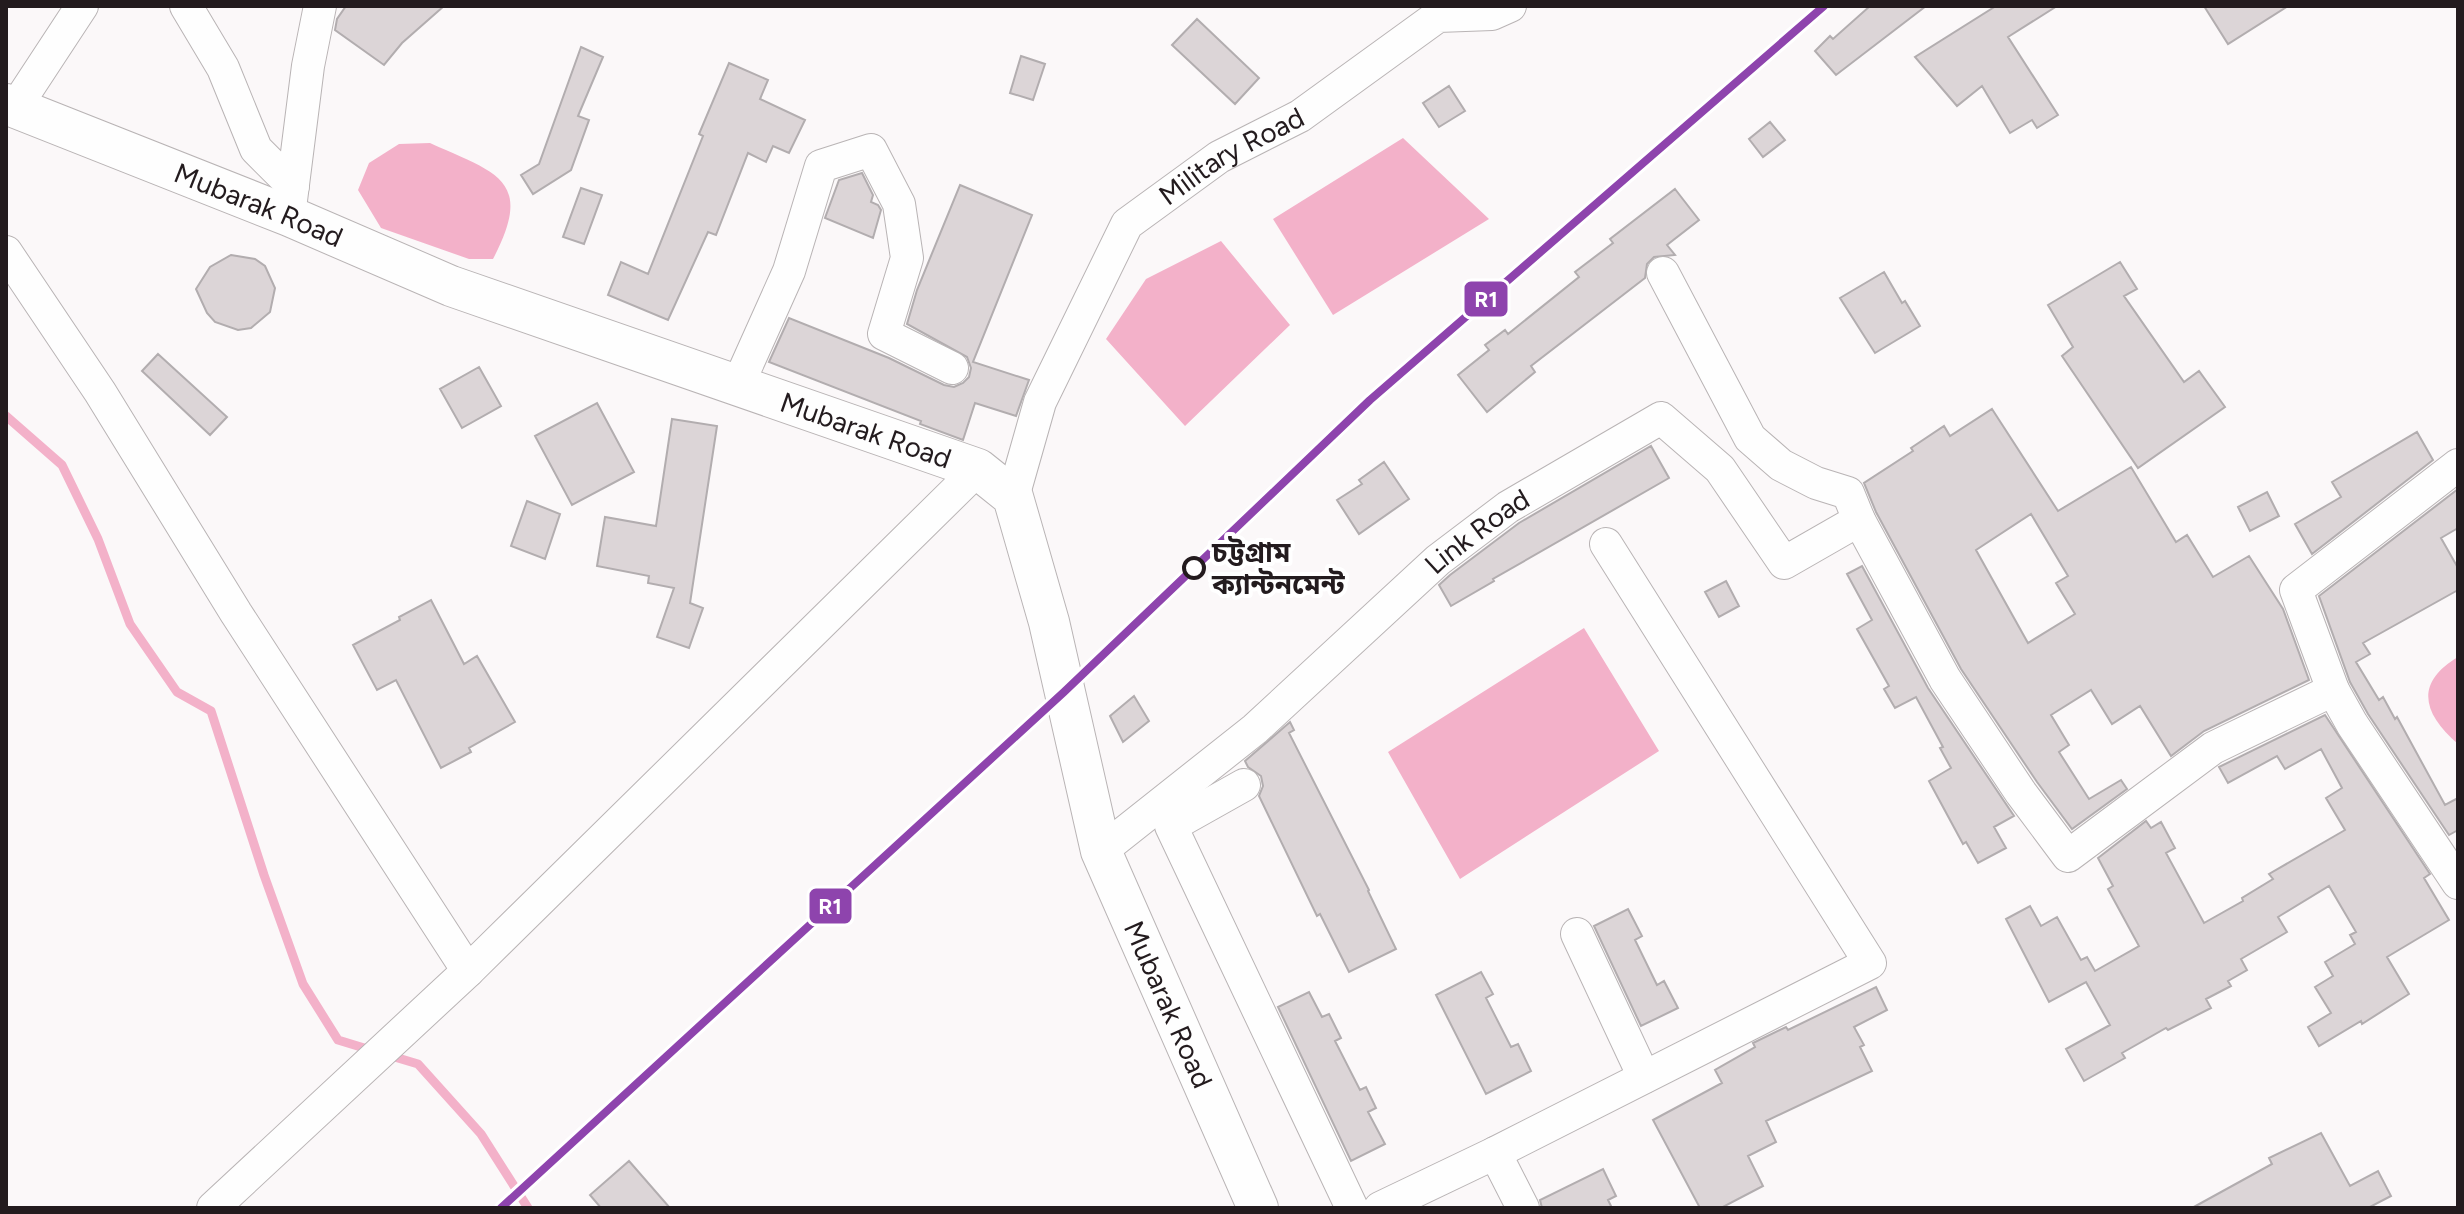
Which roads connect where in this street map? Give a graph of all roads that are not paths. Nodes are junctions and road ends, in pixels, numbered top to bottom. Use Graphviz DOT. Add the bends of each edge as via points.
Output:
graph roads {
  1 [pos="82,6"];
  2 [pos="186,6"];
  3 [pos="320,6"];
  4 [pos="1510,6"];
  5 [pos="1442,11"];
  6 [pos="11,106"];
  7 [pos="291,201"];
  8 [pos="6,252"];
  9 [pos="1663,273"];
  10 [pos="952,368"];
  11 [pos="737,387"];
  12 [pos="2458,465"];
  13 [pos="978,469"];
  14 [pos="1013,497"];
  15 [pos="1859,520"];
  16 [pos="1606,544"];
  17 [pos="2333,690"];
  18 [pos="1244,785"];
  19 [pos="1101,851"];
  20 [pos="2458,883"];
  21 [pos="1577,934"];
  22 [pos="468,971"];
  23 [pos="1644,1077"];
  24 [pos="1495,1153"];
  25 [pos="213,1208"];
  26 [pos="1258,1208"];
  27 [pos="1352,1208"];
  28 [pos="1380,1208"];
  29 [pos="1523,1208"];
  1 -- 6 [label="street"];
  2 -- 7 [label="street" via="223,68 256,149"];
  3 -- 7 [label="street"];
  4 -- 5 [label="street, Military Road" via="1492,14"];
  5 -- 14 [label="street, Military Road" via="1300,116 1219,157 1127,224 1040,402"];
  6 -- 7 [label="street, Mubarak Road"];
  7 -- 11 [label="street, Mubarak Road" via="451,286"];
  8 -- 22 [label="street"];
  9 -- 15 [label="street" via="1750,438 1781,465 1848,493"];
  10 -- 11 [label="street" via="884,334 907,258 899,204 871,150 821,166 789,271"];
  11 -- 13 [label="street, Mubarak Road"];
  12 -- 17 [label="street" via="2296,590"];
  13 -- 14 [label="street, Mubarak Road"];
  13 -- 22 [label="street"];
  14 -- 19 [label="street, Mubarak Road" via="1049,622"];
  15 -- 17 [label="street" via="1945,679 2068,856 2213,748"];
  15 -- 19 [label="street, Link Road" via="1784,563 1720,469 1661,418 1508,507 1438,560 1255,729"];
  16 -- 23 [label="street" via="1870,963"];
  17 -- 20 [label="street"];
  18 -- 27 [label="street" via="1171,826"];
  19 -- 26 [label="street, Mubarak Road"];
  21 -- 23 [label="street"];
  22 -- 25 [label="street"];
  23 -- 24 [label="street"];
  24 -- 28 [label="street"];
  24 -- 29 [label="street"];
}
